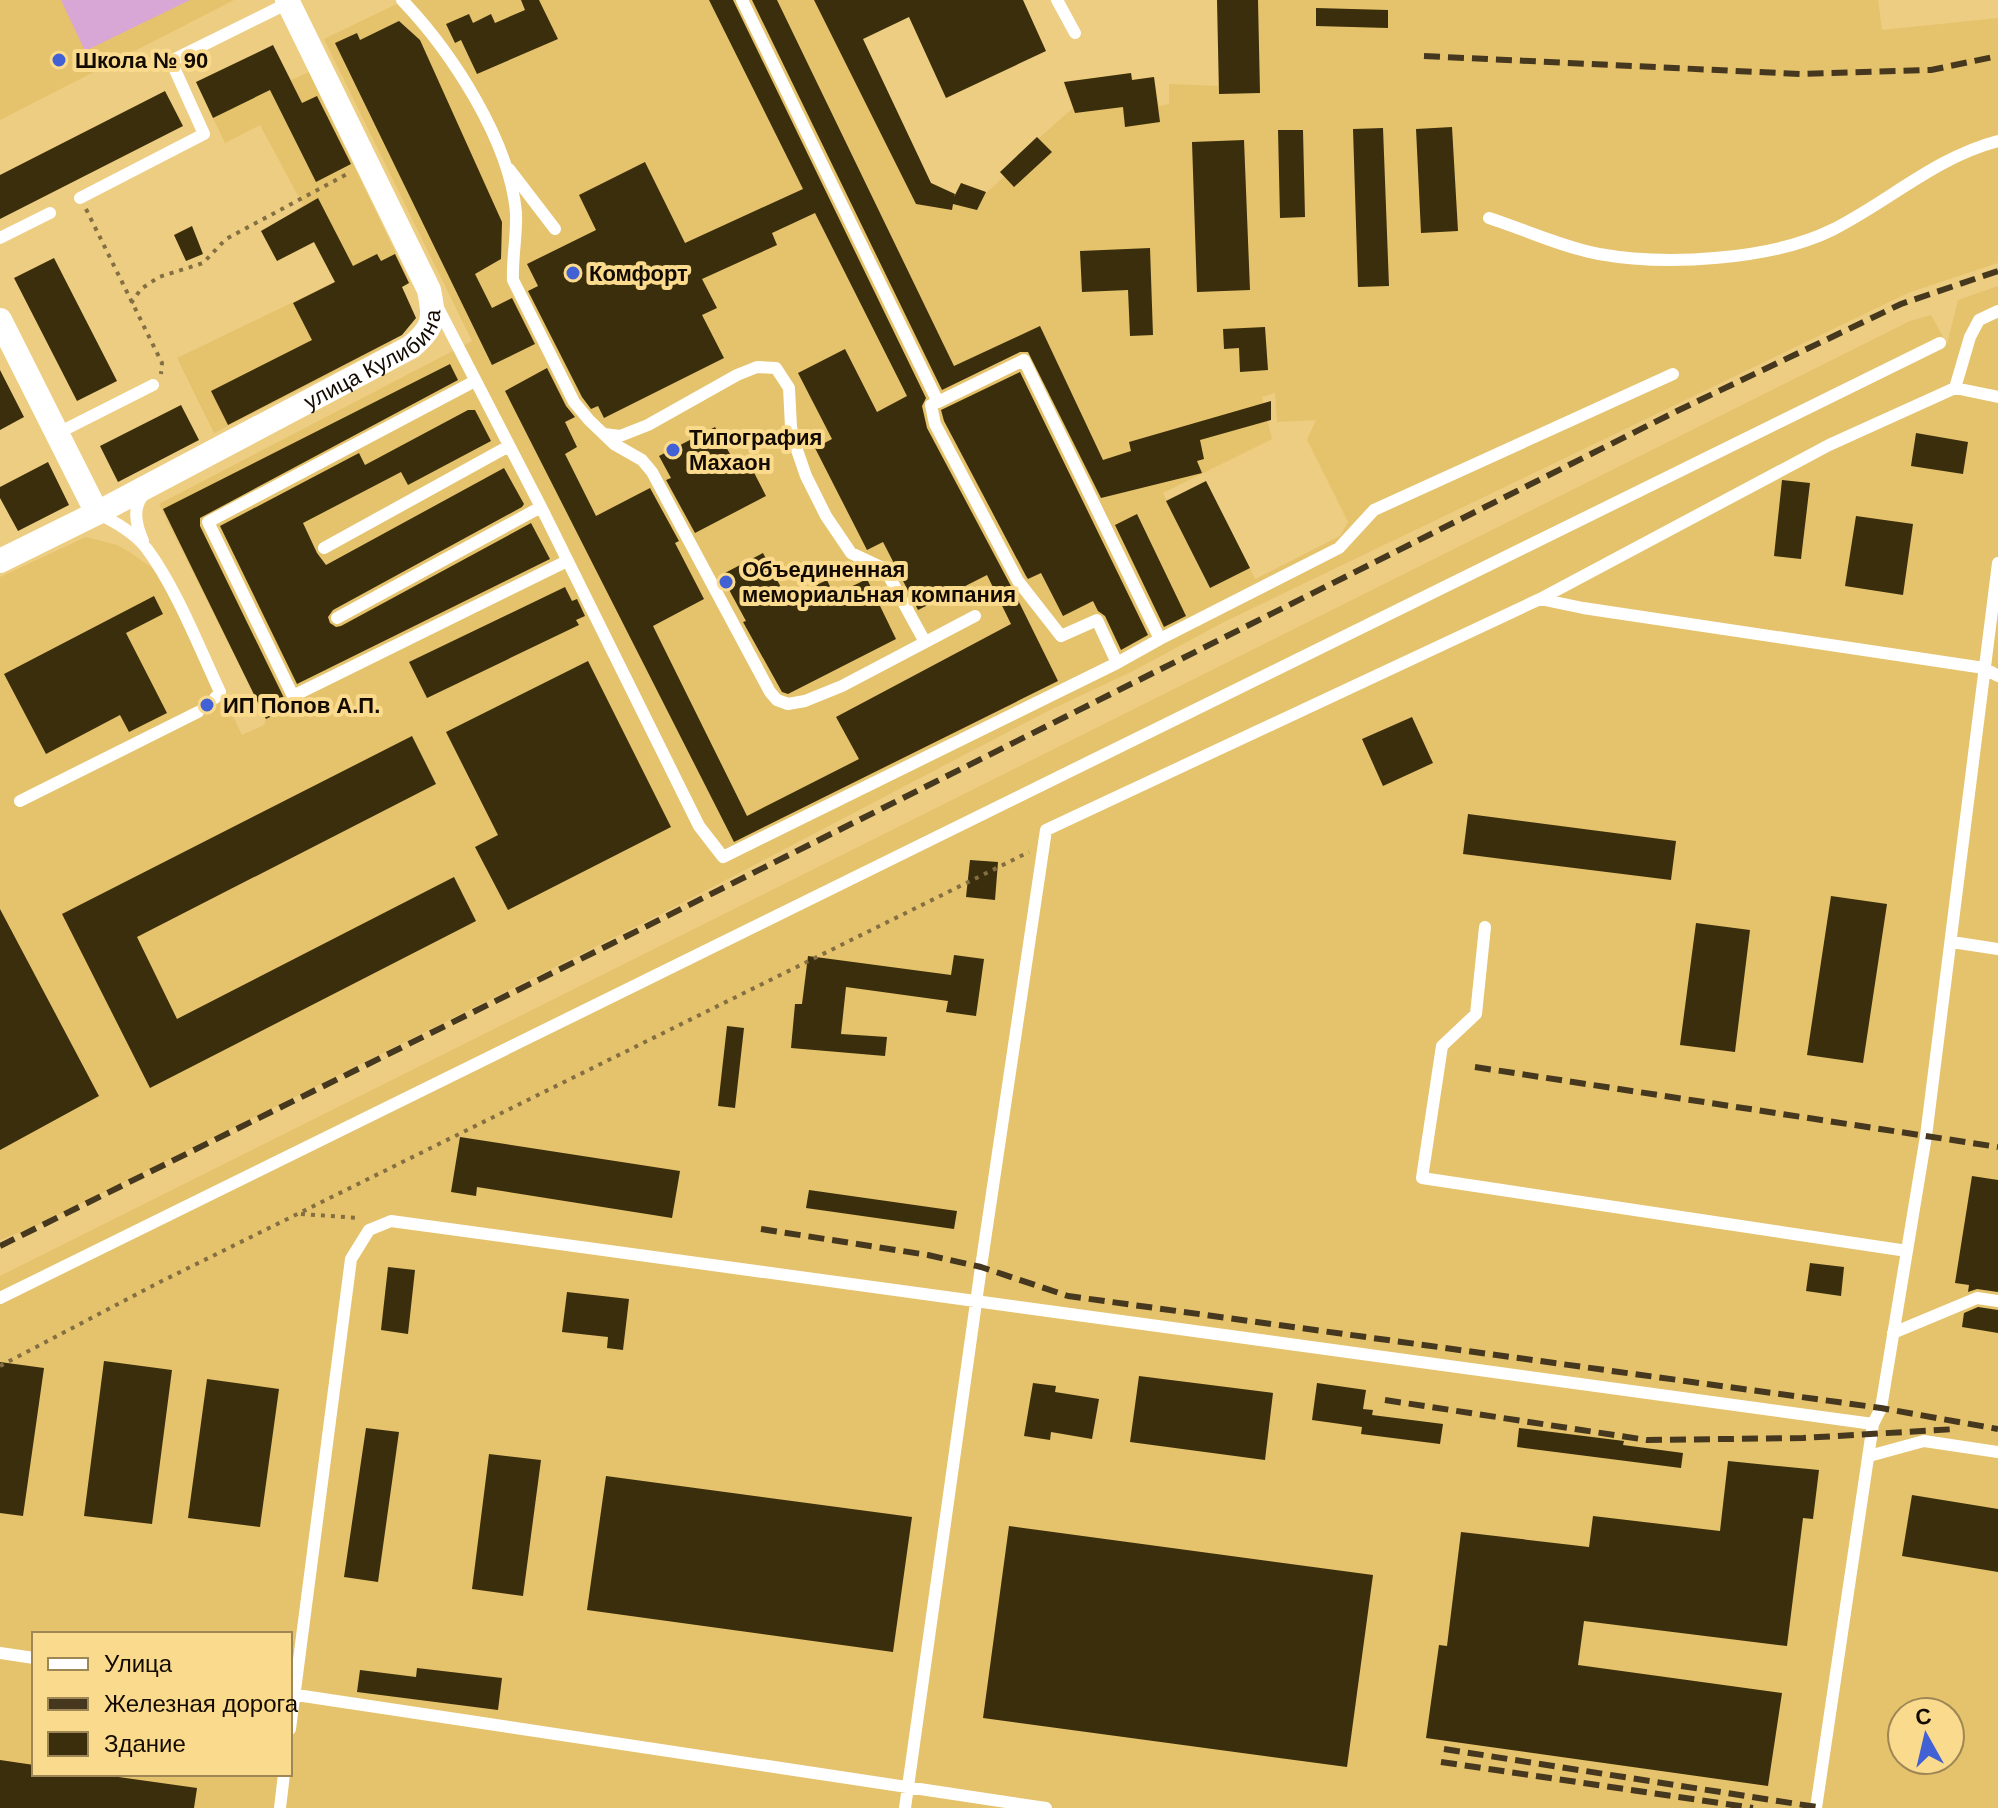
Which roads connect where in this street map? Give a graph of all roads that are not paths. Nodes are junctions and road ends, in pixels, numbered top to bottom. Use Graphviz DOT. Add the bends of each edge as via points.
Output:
graph roads {
  1 [pos="402,0"];
  2 [pos="742,0"];
  3 [pos="1057,0"];
  4 [pos="288,2"];
  5 [pos="1075,33"];
  6 [pos="1998,141"];
  7 [pos="505,163"];
  8 [pos="80,198"];
  9 [pos="50,213"];
  10 [pos="1489,218"];
  11 [pos="555,229"];
  12 [pos="0,238"];
  13 [pos="429,290"];
  14 [pos="1998,311"];
  15 [pos="0,320"];
  16 [pos="1940,343"];
  17 [pos="1673,374"];
  18 [pos="475,381"];
  19 [pos="153,385"];
  20 [pos="1955,388"];
  21 [pos="1998,397"];
  22 [pos="938,402"];
  23 [pos="58,433"];
  24 [pos="604,434"];
  25 [pos="509,446"];
  26 [pos="169,475"];
  27 [pos="541,507"];
  28 [pos="97,513"];
  29 [pos="147,548"];
  30 [pos="324,548"];
  31 [pos="0,561"];
  32 [pos="567,561"];
  33 [pos="1998,563"];
  34 [pos="1540,599"];
  35 [pos="975,616"];
  36 [pos="337,618"];
  37 [pos="1160,639"];
  38 [pos="925,642"];
  39 [pos="1117,663"];
  40 [pos="1984,668"];
  41 [pos="1998,676"];
  42 [pos="215,698"];
  43 [pos="198,712"];
  44 [pos="20,801"];
  45 [pos="1485,927"];
  46 [pos="1952,942"];
  47 [pos="1998,949"];
  48 [pos="1907,1251"];
  49 [pos="0,1298"];
  50 [pos="978,1301"];
  51 [pos="1998,1301"];
  52 [pos="1893,1333"];
  53 [pos="1873,1424"];
  54 [pos="1998,1452"];
  55 [pos="1869,1456"];
  56 [pos="0,1653"];
  57 [pos="32,1658"];
  58 [pos="292,1694"];
  59 [pos="284,1776"];
  60 [pos="908,1787"];
  61 [pos="280,1808"];
  62 [pos="905,1808"];
  63 [pos="1046,1808"];
  64 [pos="1816,1808"];
  1 -- 7 [label="lane" via="458,67"];
  2 -- 22 [label="lane"];
  3 -- 5 [label="lane"];
  4 -- 8 [label="lane" via="171,61 204,134"];
  4 -- 13 [label="street, улица Кулибина"];
  6 -- 10 [label="lane" via="1942,164 1831,230 1777,250 1704,258 1596,254"];
  7 -- 11 [label="lane"];
  7 -- 24 [label="lane" via="516,214 513,280 574,402"];
  9 -- 12 [label="lane"];
  13 -- 18 [label="lane"];
  13 -- 26 [label="street, улица Кулибина" via="431,325 411,347"];
  14 -- 20 [label="lane" via="1979,320"];
  15 -- 23 [label="street"];
  16 -- 49 [label="lane"];
  17 -- 37 [label="lane" via="1374,510 1339,548"];
  18 -- 25 [label="lane"];
  18 -- 32 [label="lane" via="208,522 293,696"];
  19 -- 23 [label="lane"];
  20 -- 21 [label="lane"];
  20 -- 34 [label="lane" via="1829,445"];
  22 -- 37 [label="lane" via="1024,360"];
  22 -- 39 [label="lane" via="931,405 935,424 1031,600 1061,636 1097,620"];
  23 -- 28 [label="street"];
  24 -- 38 [label="lane" via="652,472 777,700 805,701"];
  24 -- 38 [label="lane" via="620,436 648,425 757,367 776,368 789,388 797,450 826,516 851,553 885,569"];
  25 -- 27 [label="lane"];
  25 -- 30 [label="lane"];
  26 -- 28 [label="street, улица Кулибина"];
  26 -- 29 [label="lane" via="136,506"];
  27 -- 32 [label="lane"];
  27 -- 36 [label="lane"];
  28 -- 29 [label="lane"];
  28 -- 31 [label="street, улица Кулибина"];
  29 -- 42 [label="lane" via="220,692"];
  32 -- 39 [label="lane" via="699,826 723,857"];
  33 -- 40 [label="lane"];
  34 -- 40 [label="lane"];
  34 -- 50 [label="lane" via="1046,830"];
  35 -- 38 [label="lane"];
  37 -- 39 [label="lane"];
  40 -- 41 [label="lane"];
  40 -- 46 [label="lane"];
  43 -- 44 [label="lane"];
  45 -- 48 [label="lane" via="1476,1014 1442,1046 1422,1178"];
  46 -- 47 [label="lane"];
  46 -- 48 [label="lane"];
  48 -- 52 [label="lane"];
  50 -- 53 [label="lane"];
  50 -- 58 [label="lane" via="391,1221 369,1230 351,1259"];
  50 -- 60 [label="lane"];
  51 -- 52 [label="lane" via="1977,1298"];
  52 -- 53 [label="lane" via="1881,1408"];
  53 -- 55 [label="lane"];
  54 -- 55 [label="lane" via="1924,1441"];
  55 -- 64 [label="lane"];
  56 -- 57 [label="lane"];
  58 -- 60 [label="lane"];
  59 -- 61 [label="lane"];
  60 -- 62 [label="lane"];
  60 -- 63 [label="lane"];
}
